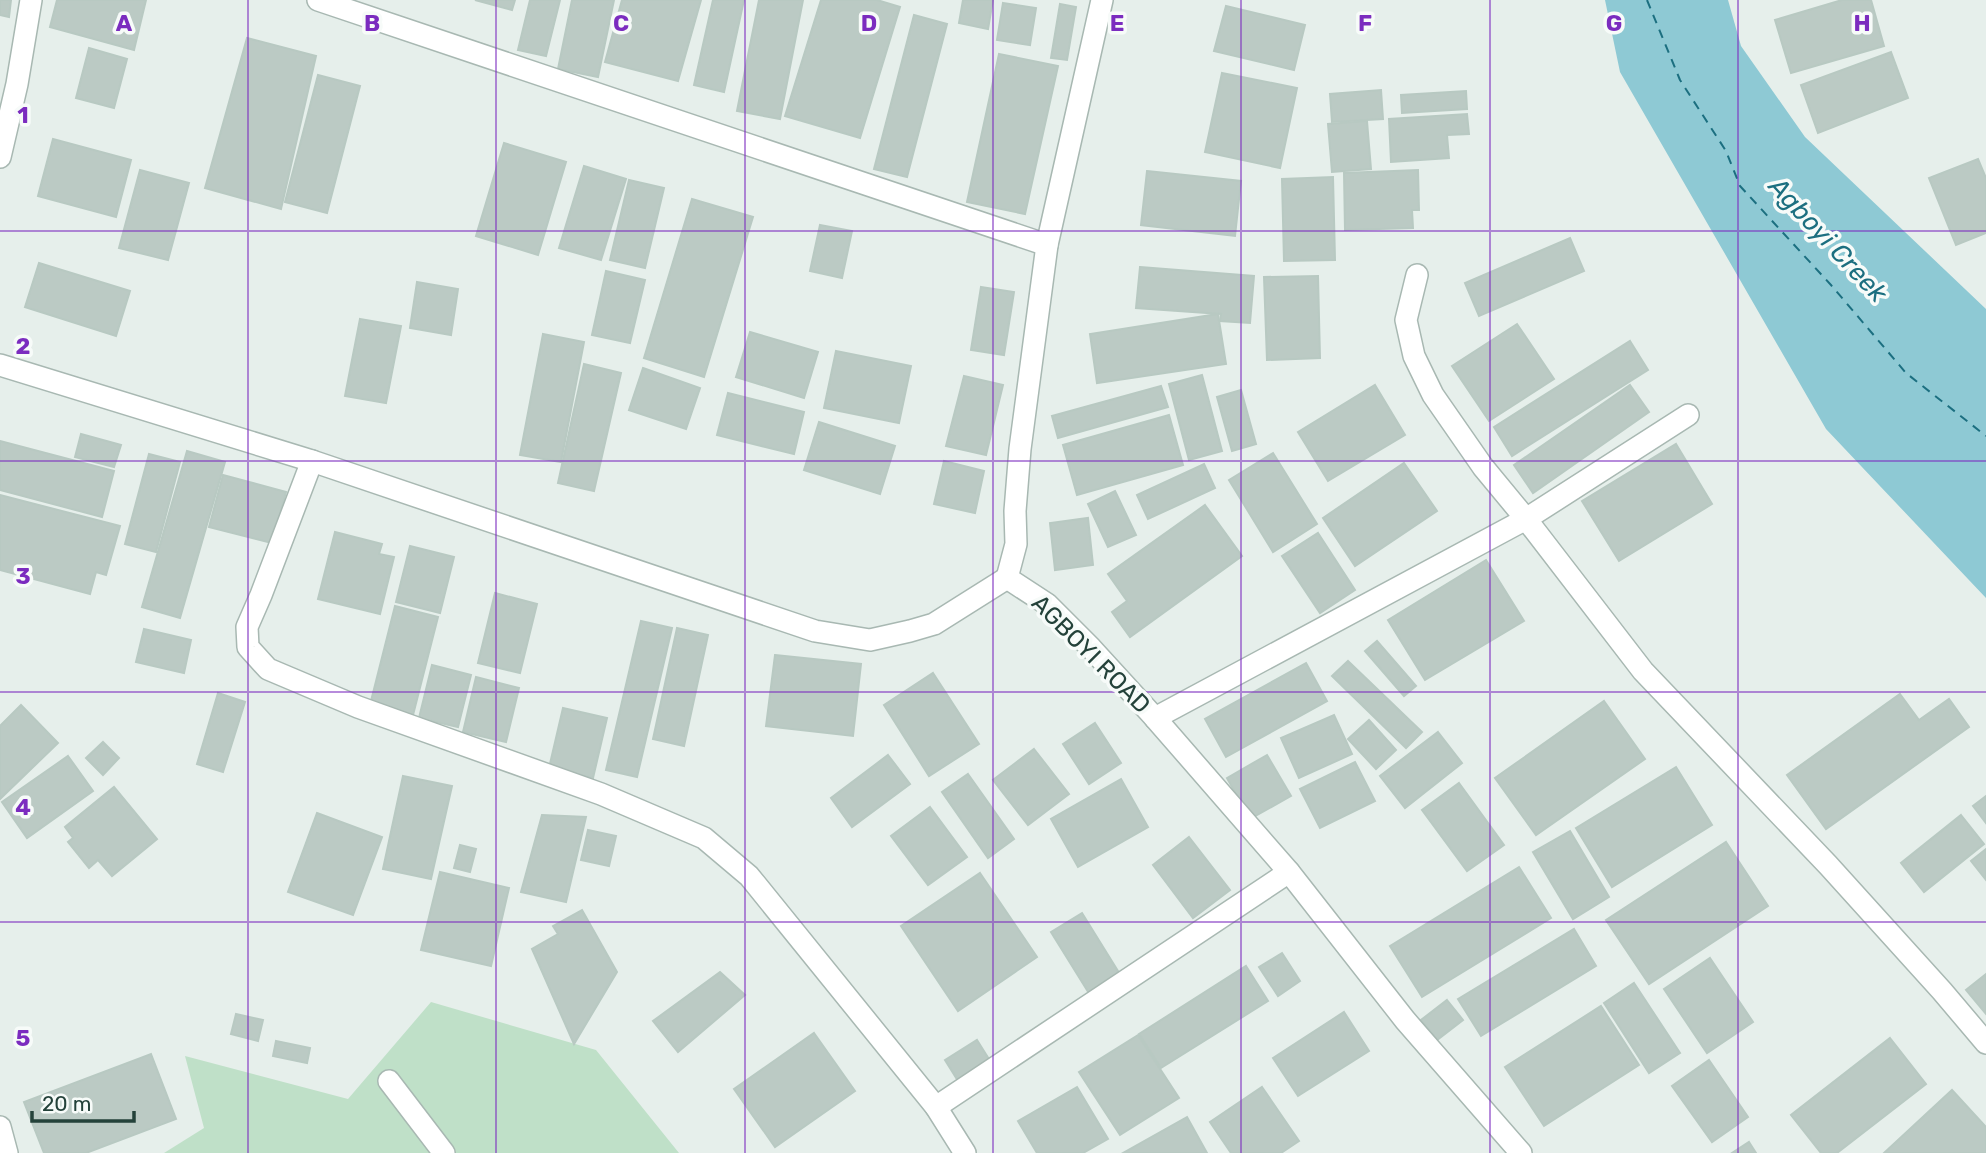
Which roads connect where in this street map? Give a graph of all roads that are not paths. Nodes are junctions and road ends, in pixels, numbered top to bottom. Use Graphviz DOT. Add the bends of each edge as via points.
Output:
graph roads {
  1 [pos="32,0"];
  2 [pos="318,0"];
  3 [pos="1102,0"];
  4 [pos="8,82"];
  5 [pos="0,157"];
  6 [pos="1047,245"];
  7 [pos="1417,275"];
  8 [pos="0,365"];
  9 [pos="1688,415"];
  10 [pos="312,461"];
  11 [pos="1526,519"];
  12 [pos="1007,578"];
  13 [pos="1154,718"];
  14 [pos="1289,872"];
  15 [pos="1986,1043"];
  16 [pos="389,1081"];
  17 [pos="936,1107"];
  18 [pos="0,1127"];
  19 [pos="7,1153"];
  20 [pos="444,1153"];
  21 [pos="965,1153"];
  22 [pos="1521,1153"];
  1 -- 4 [label="street"];
  2 -- 6 [label="street"];
  3 -- 6 [label="street, AGBOYI ROAD"];
  4 -- 5 [label="street"];
  6 -- 12 [label="street, AGBOYI ROAD" via="1020,449 1016,544"];
  7 -- 11 [label="street" via="1406,320 1413,356 1433,395"];
  8 -- 10 [label="street"];
  9 -- 11 [label="street"];
  10 -- 12 [label="street" via="815,631 870,640 910,631 934,624"];
  10 -- 17 [label="street" via="247,626 248,647 268,669 358,707 601,794 704,838 749,876"];
  11 -- 13 [label="street"];
  11 -- 15 [label="street" via="1643,671 1828,865"];
  12 -- 13 [label="street, AGBOYI ROAD" via="1047,604"];
  13 -- 14 [label="street, AGBOYI ROAD"];
  14 -- 17 [label="street"];
  14 -- 22 [label="street, AGBOYI ROAD" via="1405,1020"];
  16 -- 20 [label="street"];
  17 -- 21 [label="street"];
  18 -- 19 [label="street"];
}
